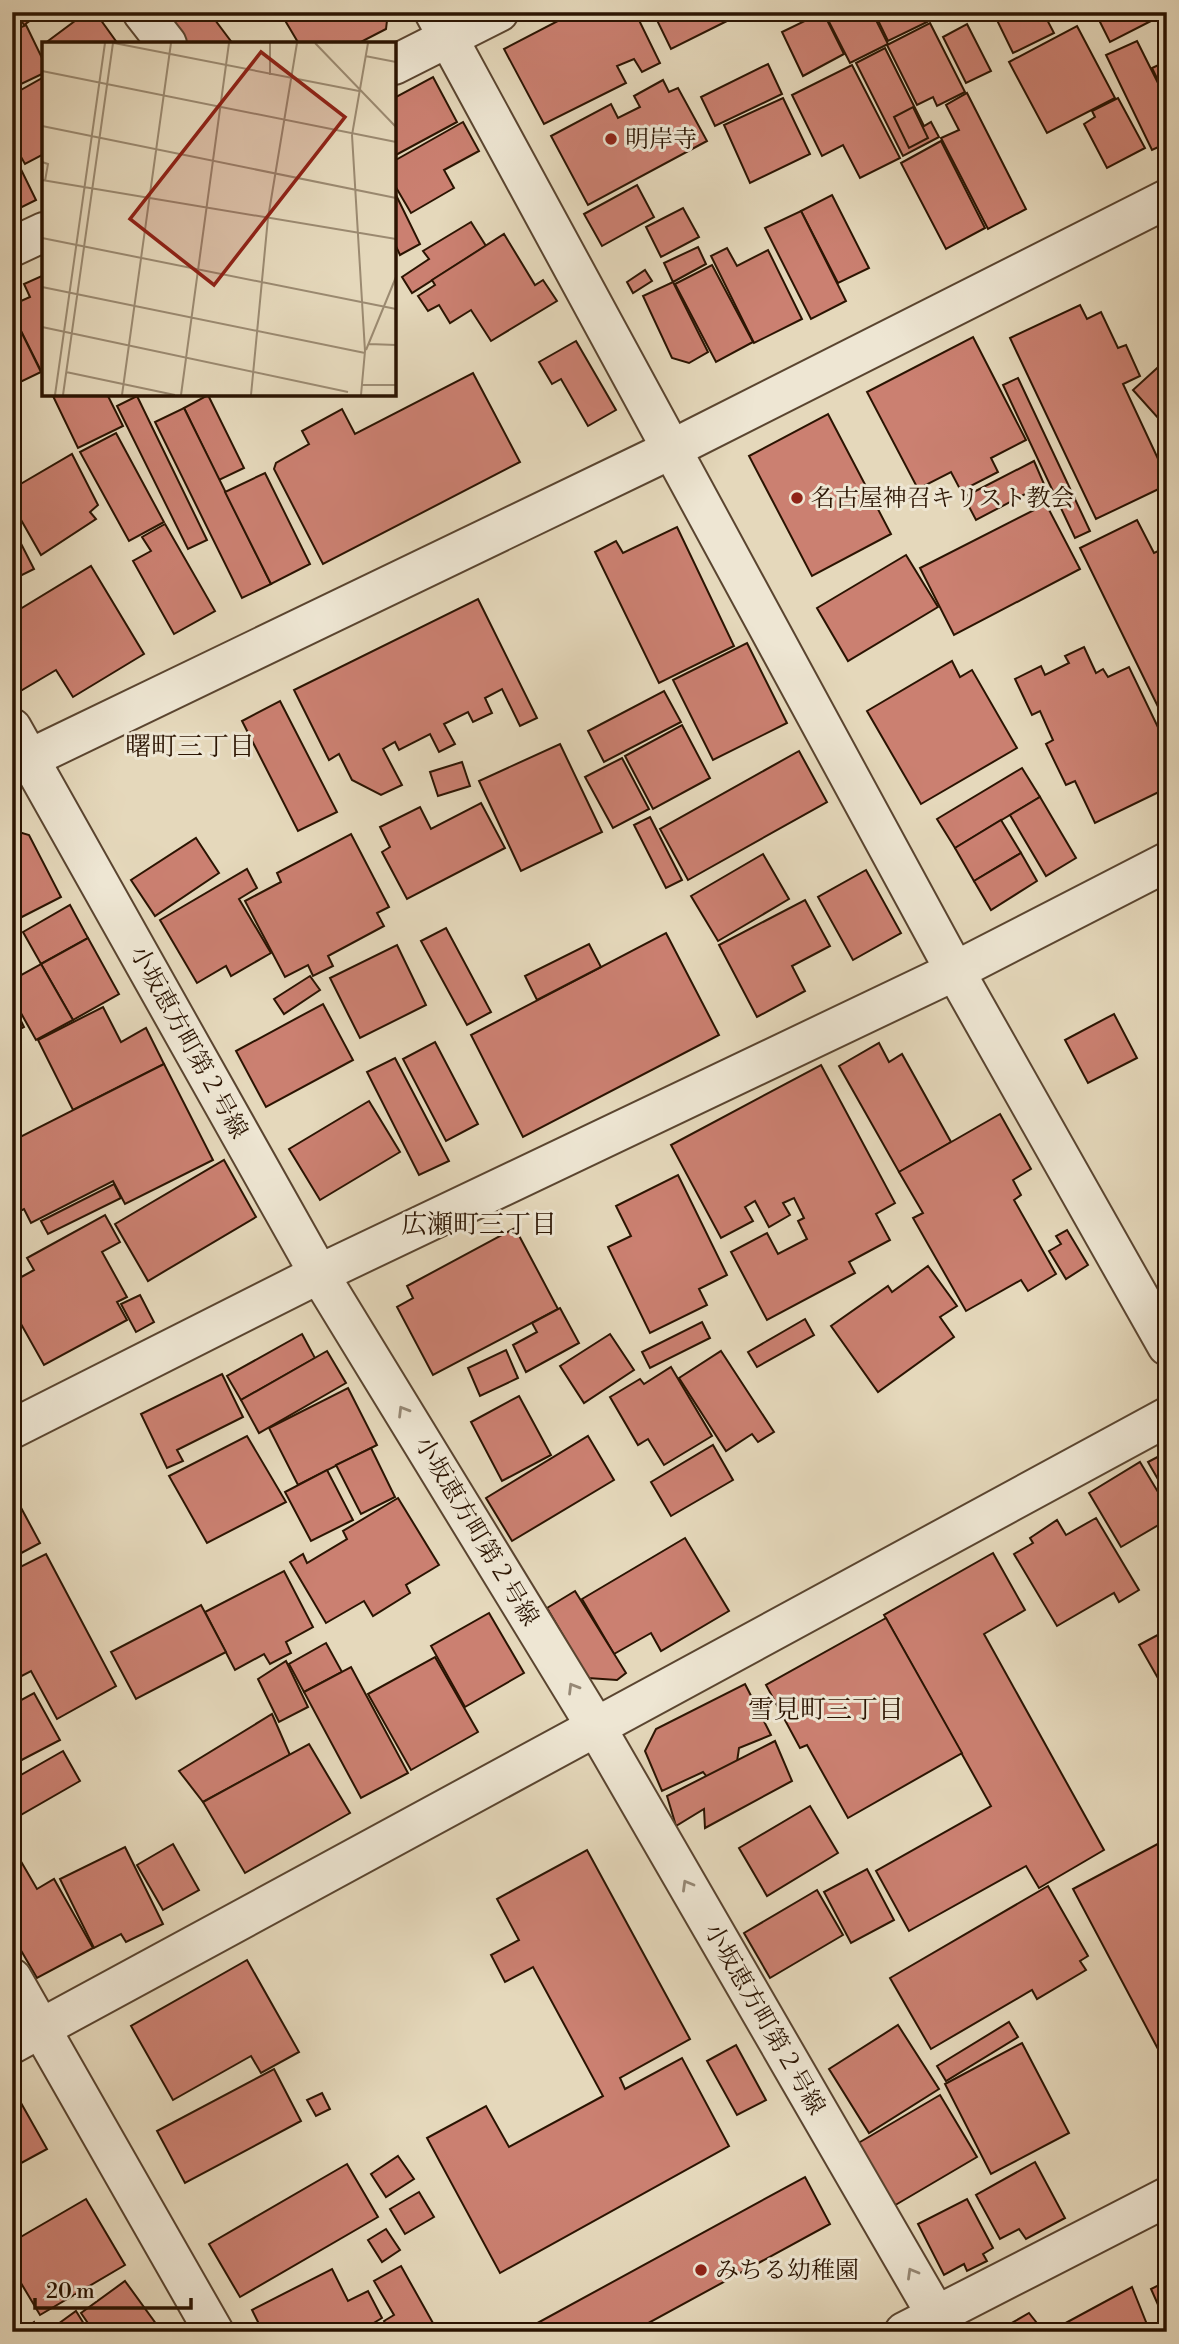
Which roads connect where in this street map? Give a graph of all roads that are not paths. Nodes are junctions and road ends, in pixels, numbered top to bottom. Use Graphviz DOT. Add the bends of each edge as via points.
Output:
graph roads {
  1 [pos="142,12"];
  2 [pos="499,12"];
  3 [pos="441,25"];
  4 [pos="165,42"];
  5 [pos="396,63"];
  6 [pos="1167,199"];
  7 [pos="42,233"];
  8 [pos="12,247"];
  9 [pos="670,450"];
  10 [pos="18,751"];
  11 [pos="1167,862"];
  12 [pos="955,971"];
  13 [pos="319,1274"];
  14 [pos="1167,1346"];
  15 [pos="1167,1417"];
  16 [pos="12,1429"];
  17 [pos="596,1727"];
  18 [pos="12,1978"];
  19 [pos="27,2036"];
  20 [pos="1167,2197"];
  21 [pos="929,2326"];
  22 [pos="214,2332"];
  1 -- 4 [label="street"];
  2 -- 3 [label="street"];
  3 -- 5 [label="street"];
  3 -- 9 [label="street"];
  6 -- 9 [label="street"];
  7 -- 8 [label="street"];
  9 -- 10 [label="street"];
  9 -- 12 [label="street"];
  10 -- 13 [label="street, 小坂恵方町第２号線"];
  11 -- 12 [label="street"];
  12 -- 13 [label="street"];
  12 -- 14 [label="street"];
  13 -- 16 [label="street"];
  17 -- 13 [label="street, 小坂恵方町第２号線, one-way"];
  15 -- 17 [label="street"];
  17 -- 19 [label="street"];
  21 -- 17 [label="street, 小坂恵方町第２号線, one-way"];
  18 -- 19 [label="street"];
  19 -- 22 [label="street"];
  20 -- 21 [label="street"];
}
